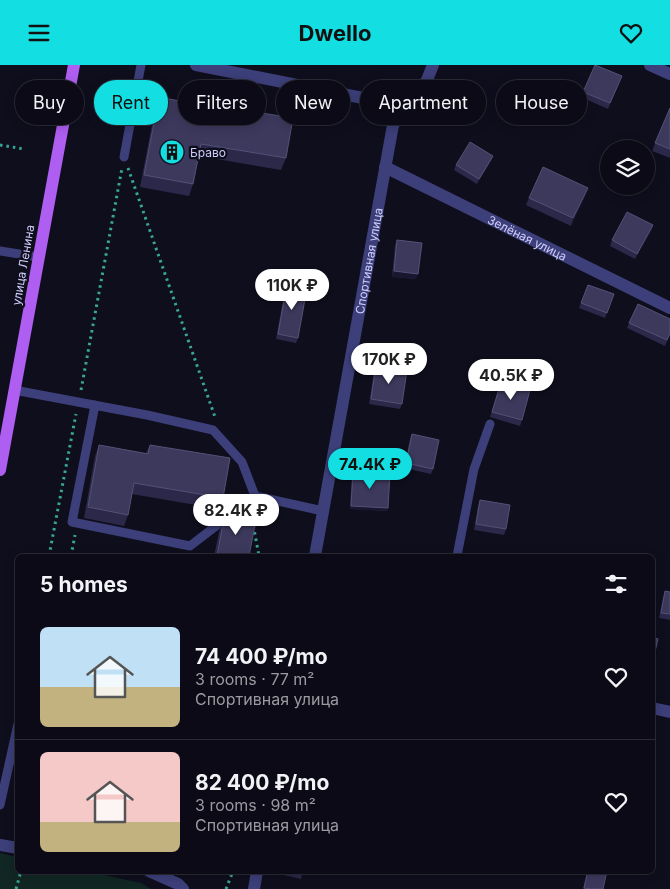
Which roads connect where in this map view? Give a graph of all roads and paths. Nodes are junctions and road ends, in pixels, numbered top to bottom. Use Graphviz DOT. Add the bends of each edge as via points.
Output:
graph roads {
  1 [pos="74,65"];
  2 [pos="141,65"];
  3 [pos="196,65"];
  4 [pos="433,65"];
  5 [pos="650,65"];
  6 [pos="670,74"];
  7 [pos="427,80"];
  8 [pos="360,97"];
  9 [pos="393,125"];
  10 [pos="0,145"];
  11 [pos="24,149"];
  12 [pos="124,157"];
  13 [pos="385,167"];
  14 [pos="0,251"];
  15 [pos="38,257"];
  16 [pos="670,308"];
  17 [pos="14,390"];
  18 [pos="78,402"];
  19 [pos="95,405"];
  20 [pos="218,421"];
  21 [pos="490,424"];
  22 [pos="0,469"];
  23 [pos="252,499"];
  24 [pos="323,511"];
  25 [pos="77,523"];
  26 [pos="49,554"];
  27 [pos="71,554"];
  28 [pos="259,554"];
  29 [pos="315,554"];
  30 [pos="457,554"];
  31 [pos="655,709"];
  32 [pos="670,712"];
  33 [pos="15,738"];
  34 [pos="0,805"];
  35 [pos="0,845"];
  36 [pos="15,848"];
  37 [pos="20,874"];
  38 [pos="232,874"];
  39 [pos="256,874"];
  40 [pos="166,875"];
  41 [pos="16,889"];
  42 [pos="183,889"];
  43 [pos="226,889"];
  44 [pos="254,889"];
  1 -- 15 [label="main road, улица Ленина"];
  2 -- 12 [label="lane"];
  3 -- 8 [label="street"];
  4 -- 7 [label="street, Спортивная улица"];
  5 -- 6 [label="street"];
  9 -- 13 [label="street, Спортивная улица"];
  10 -- 11 [label="path"];
  12 -- 18 [label="path"];
  12 -- 20 [label="path"];
  13 -- 16 [label="street, Зелёная улица"];
  13 -- 24 [label="street, Спортивная улица"];
  14 -- 15 [label="lane"];
  15 -- 17 [label="main road, улица Ленина"];
  17 -- 18 [label="lane"];
  17 -- 22 [label="main road, улица Ленина"];
  18 -- 19 [label="lane"];
  18 -- 26 [label="path"];
  19 -- 23 [label="lane" via="213,430 242,462"];
  19 -- 25 [label="lane" via="72,522"];
  21 -- 30 [label="lane" via="474,469"];
  23 -- 24 [label="lane"];
  23 -- 25 [label="lane" via="190,546"];
  23 -- 28 [label="path"];
  24 -- 29 [label="street, Спортивная улица"];
  25 -- 27 [label="path"];
  31 -- 32 [label="street"];
  33 -- 34 [label="lane"];
  35 -- 36 [label="street"];
  37 -- 41 [label="path"];
  38 -- 43 [label="path"];
  39 -- 44 [label="street"];
  40 -- 42 [label="street"];
}
